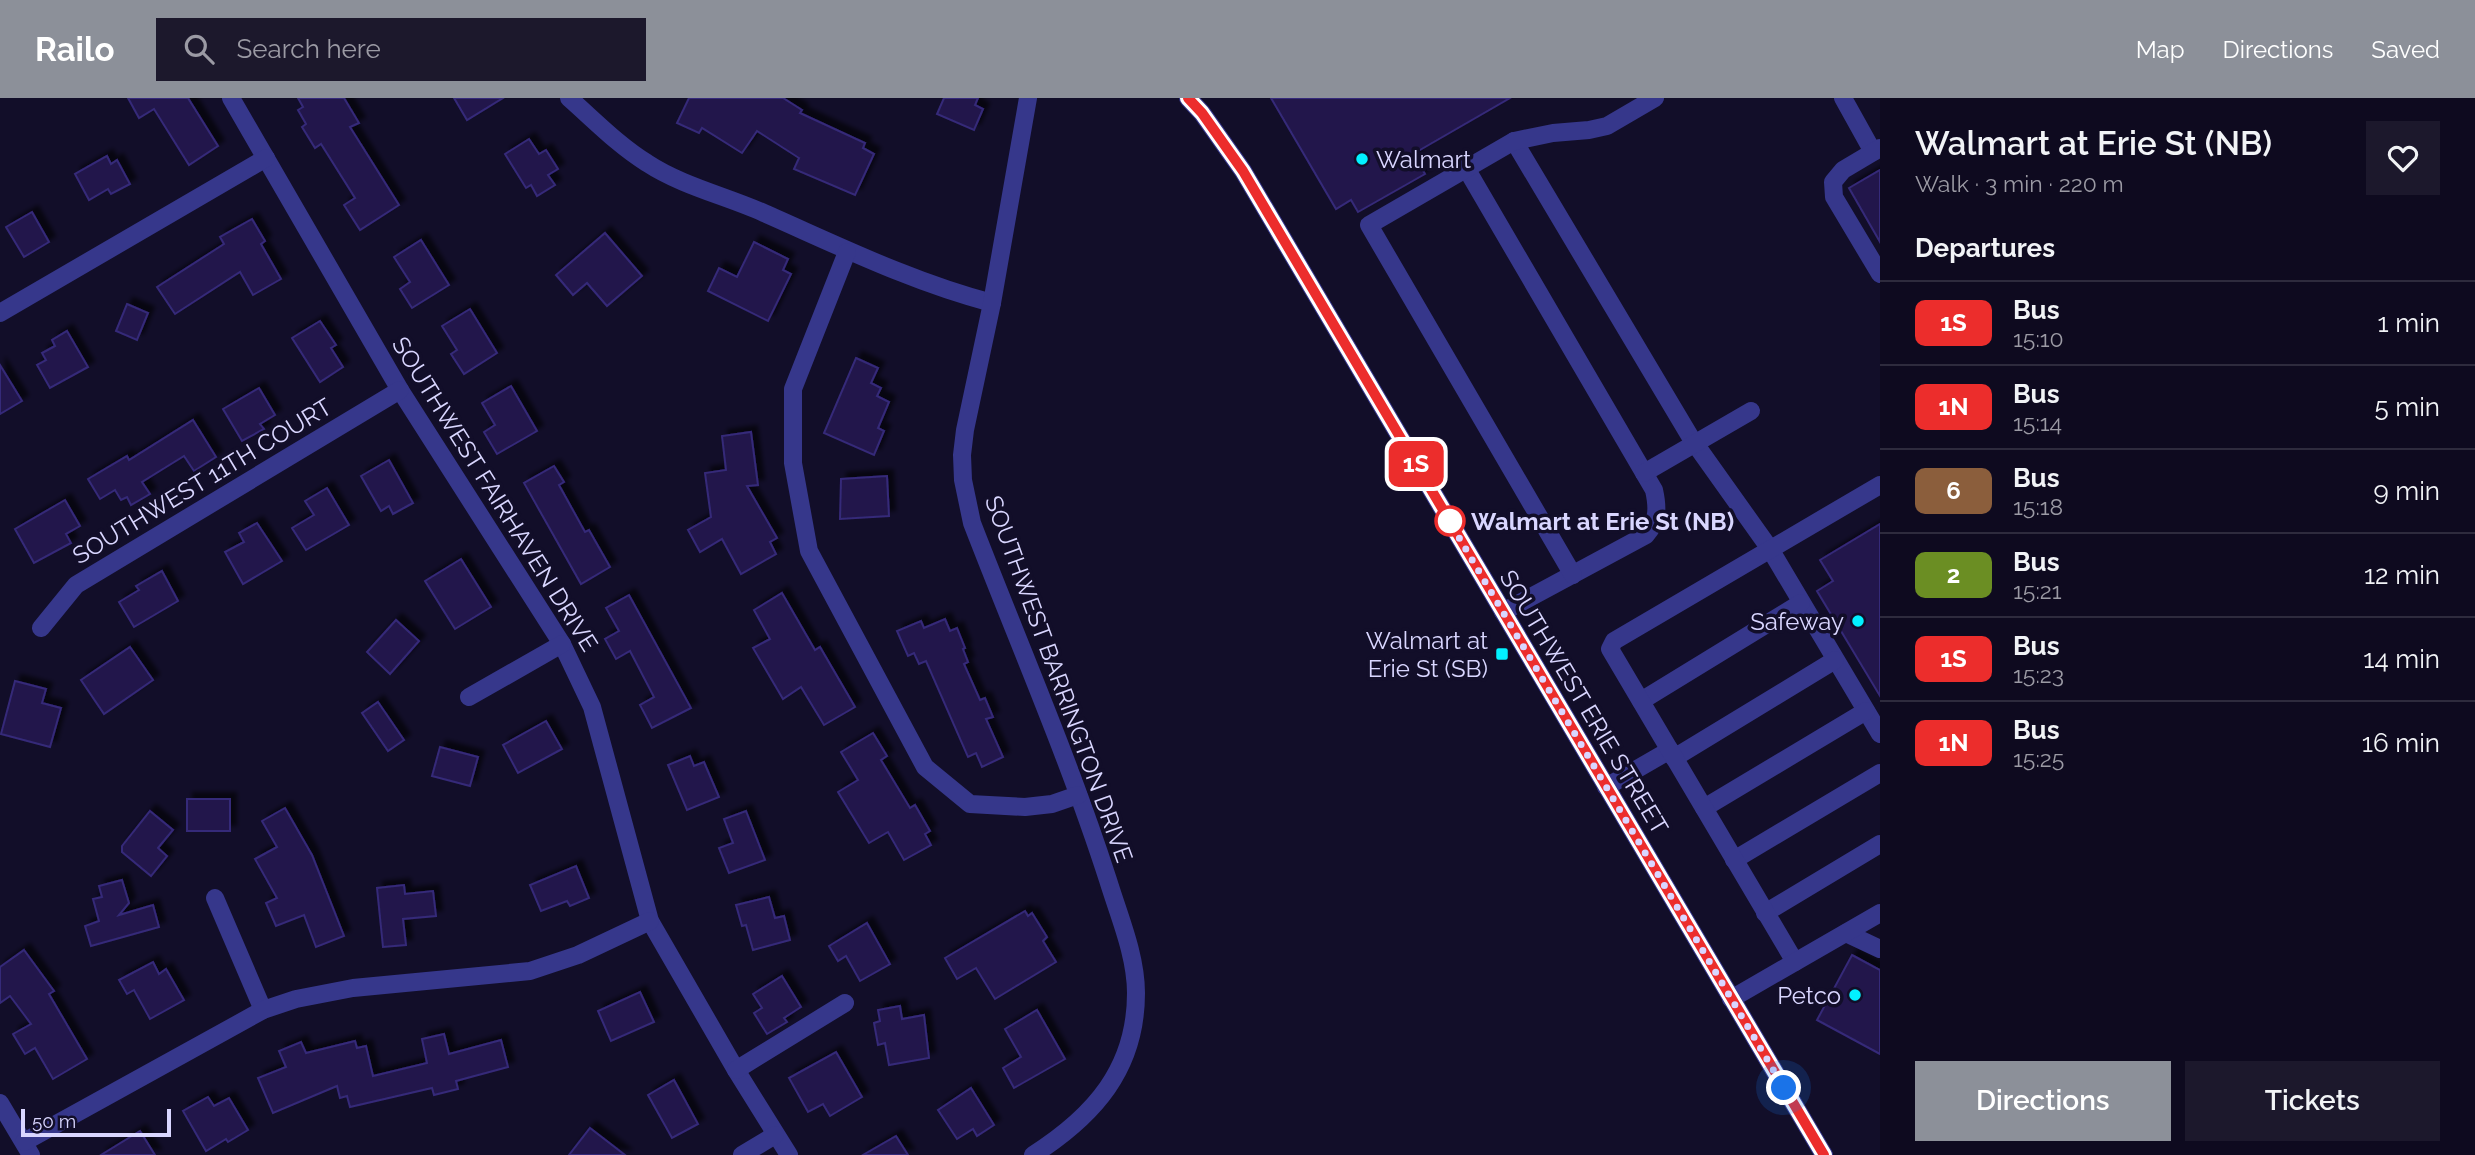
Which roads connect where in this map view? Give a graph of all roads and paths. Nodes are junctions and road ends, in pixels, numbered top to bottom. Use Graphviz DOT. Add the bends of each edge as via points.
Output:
graph roads {
  1 [pos="231,98"];
  2 [pos="569,98"];
  3 [pos="1028,98"];
  4 [pos="1188,98"];
  5 [pos="1655,98"];
  6 [pos="1843,98"];
  7 [pos="1514,141"];
  8 [pos="1876,150"];
  9 [pos="266,158"];
  10 [pos="1466,168"];
  11 [pos="847,252"];
  12 [pos="1880,274"];
  13 [pos="992,303"];
  14 [pos="0,313"];
  15 [pos="400,390"];
  16 [pos="1751,411"];
  17 [pos="1695,443"];
  18 [pos="1644,473"];
  19 [pos="1880,485"];
  20 [pos="1770,550"];
  21 [pos="1573,575"];
  22 [pos="1801,603"];
  23 [pos="1503,612"];
  24 [pos="41,628"];
  25 [pos="562,644"];
  26 [pos="1835,660"];
  27 [pos="469,697"];
  28 [pos="1640,701"];
  29 [pos="1866,711"];
  30 [pos="1880,734"];
  31 [pos="1672,754"];
  32 [pos="1880,773"];
  33 [pos="1606,787"];
  34 [pos="1078,794"];
  35 [pos="1704,808"];
  36 [pos="1880,844"];
  37 [pos="1734,860"];
  38 [pos="215,898"];
  39 [pos="1765,913"];
  40 [pos="1880,913"];
  41 [pos="650,920"];
  42 [pos="1846,933"];
  43 [pos="1880,949"];
  44 [pos="1795,962"];
  45 [pos="1731,999"];
  46 [pos="845,1003"];
  47 [pos="263,1010"];
  48 [pos="736,1070"];
  49 [pos="0,1103"];
  50 [pos="775,1135"];
  51 [pos="27,1149"];
  52 [pos="743,1155"];
  53 [pos="789,1155"];
  54 [pos="1034,1155"];
  55 [pos="1824,1155"];
  1 -- 9 [label="street, SOUTHWEST FAIRHAVEN DRIVE"];
  2 -- 11 [label="street" via="647,164"];
  3 -- 13 [label="street, SOUTHWEST BARRINGTON DRIVE"];
  4 -- 23 [label="street, SOUTHWEST ERIE STREET" via="1243,171"];
  5 -- 7 [label="street" via="1607,126"];
  6 -- 8 [label="street"];
  7 -- 10 [label="street"];
  7 -- 17 [label="street"];
  8 -- 12 [label="street" via="1843,170 1833,182 1834,197"];
  9 -- 14 [label="street"];
  9 -- 15 [label="street, SOUTHWEST FAIRHAVEN DRIVE"];
  10 -- 18 [label="street"];
  10 -- 21 [label="street" via="1369,225"];
  11 -- 13 [label="street"];
  11 -- 34 [label="street" via="793,389 793,463 809,551 925,767 970,804 1025,807 1052,804"];
  13 -- 34 [label="street, SOUTHWEST BARRINGTON DRIVE" via="965,429 962,455 967,502"];
  15 -- 24 [label="street, SOUTHWEST 11TH COURT" via="76,585"];
  15 -- 25 [label="street, SOUTHWEST FAIRHAVEN DRIVE"];
  16 -- 17 [label="street"];
  17 -- 18 [label="street"];
  17 -- 20 [label="street"];
  18 -- 21 [label="street" via="1654,490 1655,524 1646,535"];
  19 -- 20 [label="street"];
  20 -- 22 [label="street"];
  20 -- 28 [label="street" via="1614,640 1610,649"];
  21 -- 23 [label="street"];
  22 -- 26 [label="street"];
  22 -- 28 [label="street"];
  23 -- 33 [label="street, SOUTHWEST ERIE STREET"];
  25 -- 27 [label="street"];
  25 -- 41 [label="street, SOUTHWEST FAIRHAVEN DRIVE" via="592,707"];
  26 -- 29 [label="street"];
  26 -- 31 [label="street"];
  28 -- 31 [label="street"];
  29 -- 30 [label="street"];
  29 -- 35 [label="street"];
  31 -- 33 [label="street"];
  31 -- 35 [label="street"];
  32 -- 37 [label="street"];
  33 -- 45 [label="street, SOUTHWEST ERIE STREET"];
  34 -- 54 [label="street, SOUTHWEST BARRINGTON DRIVE" via="1133,961 1134,1016 1124,1058 1108,1089 1086,1116"];
  35 -- 37 [label="street"];
  36 -- 39 [label="street"];
  37 -- 39 [label="street"];
  38 -- 47 [label="street"];
  39 -- 44 [label="street"];
  40 -- 42 [label="street"];
  41 -- 47 [label="street" via="578,955 530,971 353,988"];
  41 -- 48 [label="street, SOUTHWEST FAIRHAVEN DRIVE"];
  42 -- 43 [label="street"];
  42 -- 44 [label="street"];
  44 -- 45 [label="street"];
  45 -- 55 [label="street, SOUTHWEST ERIE STREET"];
  46 -- 48 [label="street"];
  47 -- 51 [label="street"];
  48 -- 50 [label="street, SOUTHWEST FAIRHAVEN DRIVE"];
  49 -- 51 [label="street"];
  50 -- 52 [label="street"];
  50 -- 53 [label="street, SOUTHWEST FAIRHAVEN DRIVE"];
}
